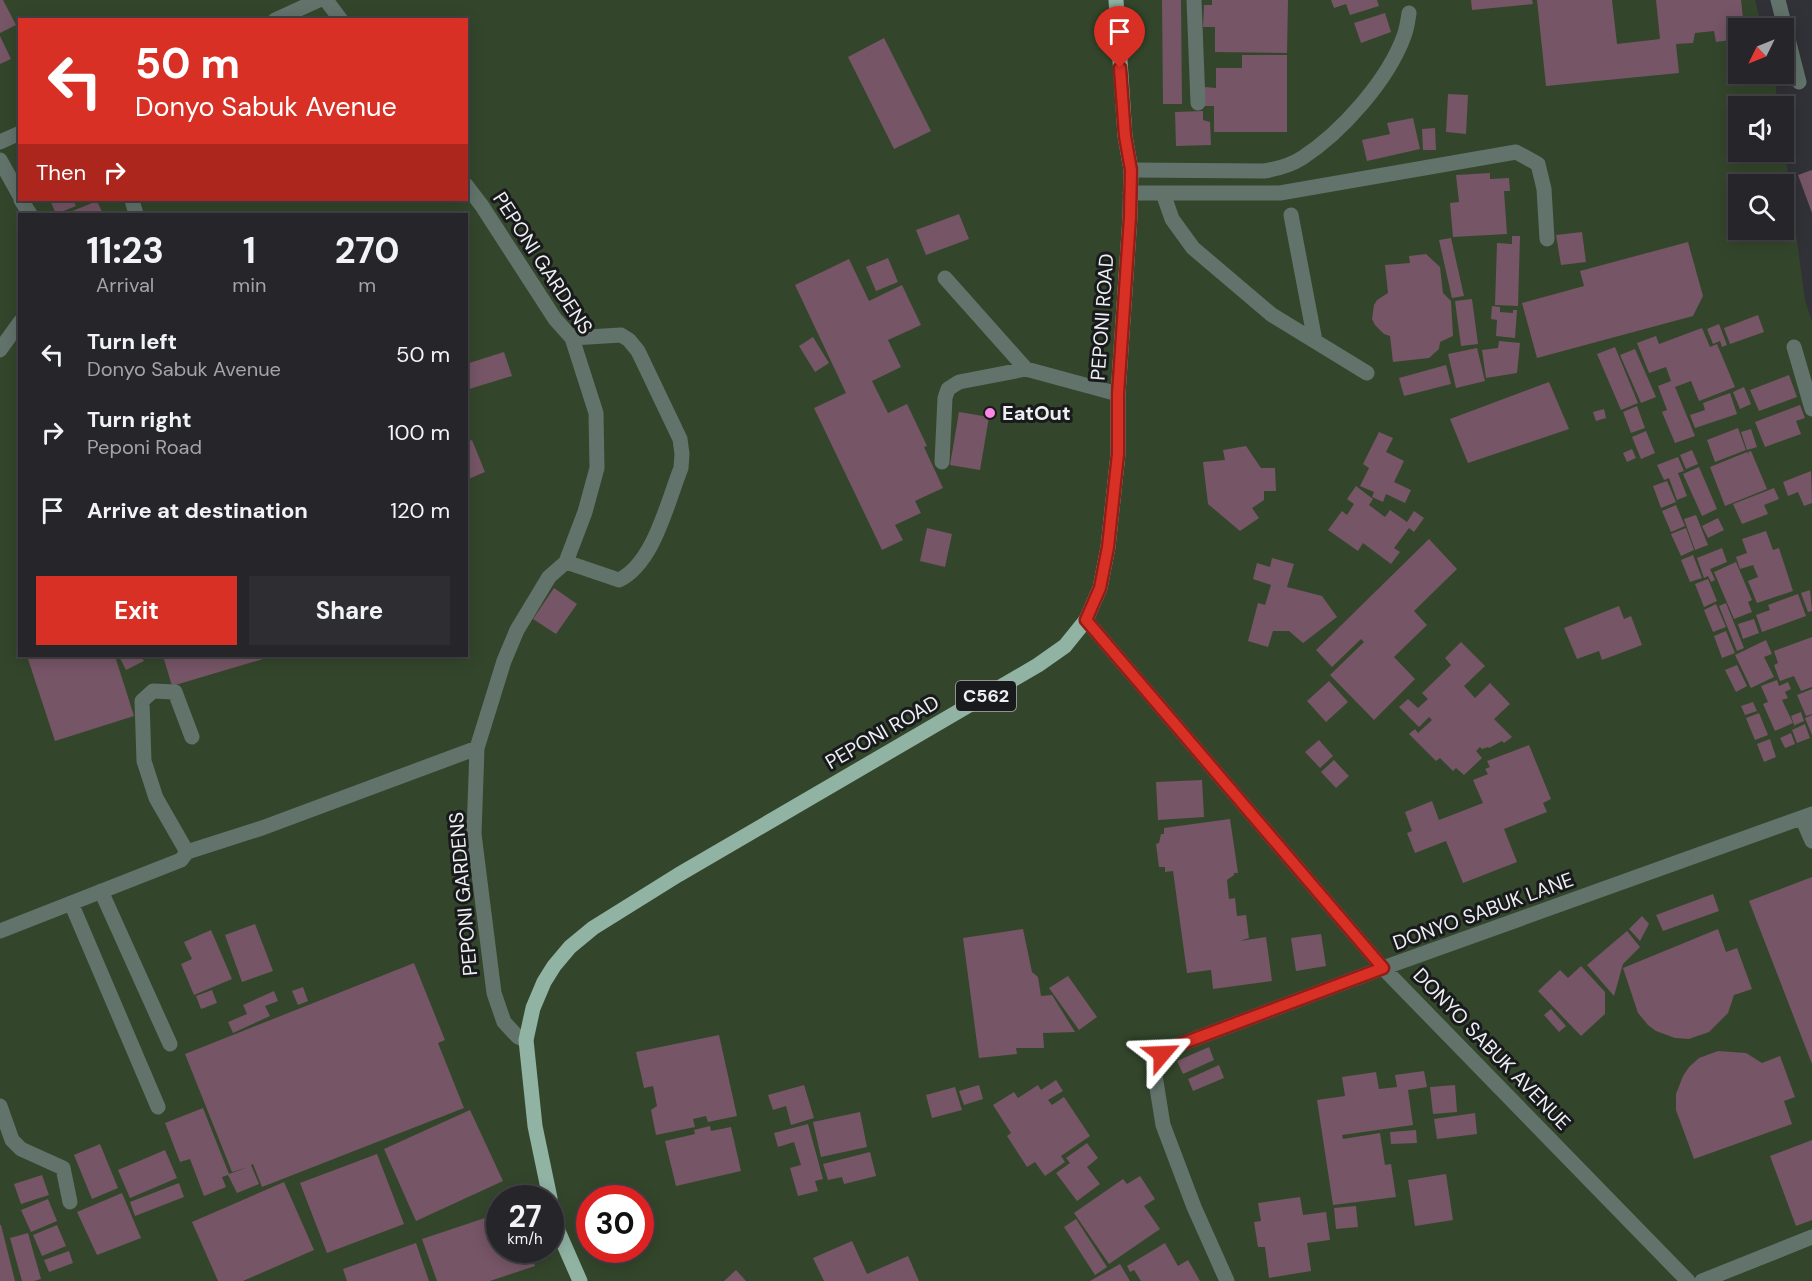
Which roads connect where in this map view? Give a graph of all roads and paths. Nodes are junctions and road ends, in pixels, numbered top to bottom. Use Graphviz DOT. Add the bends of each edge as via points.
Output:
graph roads {
  1 [pos="319,0"];
  2 [pos="326,0"];
  3 [pos="1116,0"];
  4 [pos="1194,0"];
  5 [pos="1778,0"];
  6 [pos="1410,13"];
  7 [pos="279,18"];
  8 [pos="340,18"];
  9 [pos="1799,82"];
  10 [pos="1198,103"];
  11 [pos="18,134"];
  12 [pos="0,142"];
  13 [pos="0,160"];
  14 [pos="1131,170"];
  15 [pos="468,188"];
  16 [pos="1130,193"];
  17 [pos="1163,193"];
  18 [pos="18,194"];
  19 [pos="1291,215"];
  20 [pos="1547,239"];
  21 [pos="945,278"];
  22 [pos="18,325"];
  23 [pos="572,338"];
  24 [pos="1315,341"];
  25 [pos="1794,347"];
  26 [pos="0,350"];
  27 [pos="1026,369"];
  28 [pos="1367,374"];
  29 [pos="1118,394"];
  30 [pos="1812,408"];
  31 [pos="942,462"];
  32 [pos="566,562"];
  33 [pos="1086,620"];
  34 [pos="192,737"];
  35 [pos="477,748"];
  36 [pos="1807,816"];
  37 [pos="1812,841"];
  38 [pos="187,852"];
  39 [pos="101,891"];
  40 [pos="71,903"];
  41 [pos="0,931"];
  42 [pos="1383,968"];
  43 [pos="526,1040"];
  44 [pos="170,1044"];
  45 [pos="0,1106"];
  46 [pos="158,1107"];
  47 [pos="547,1185"];
  48 [pos="70,1202"];
  49 [pos="1812,1237"];
  50 [pos="564,1245"];
  51 [pos="580,1281"];
  52 [pos="1227,1281"];
  53 [pos="1688,1281"];
  54 [pos="1702,1281"];
  1 -- 7 [label="street"];
  2 -- 8 [label="street"];
  3 -- 14 [label="main road, PEPONI ROAD / C562"];
  4 -- 10 [label="street"];
  5 -- 9 [label="street"];
  6 -- 14 [label="street" via="1404,35 1380,80 1331,134 1301,159 1264,171"];
  11 -- 12 [label="street"];
  13 -- 18 [label="street"];
  14 -- 16 [label="main road, PEPONI ROAD / C562"];
  15 -- 23 [label="street, PEPONI GARDENS" via="555,319"];
  16 -- 17 [label="street"];
  16 -- 29 [label="main road, PEPONI ROAD / C562"];
  17 -- 20 [label="street" via="1280,193 1516,152 1538,164"];
  17 -- 24 [label="street" via="1172,219 1193,248 1272,315"];
  19 -- 24 [label="street"];
  21 -- 27 [label="street"];
  22 -- 26 [label="street"];
  23 -- 32 [label="street, PEPONI GARDENS" via="596,413 597,468"];
  23 -- 32 [label="street" via="621,335 629,340 680,439 682,454 681,468 649,552 629,575 619,580"];
  24 -- 28 [label="street"];
  25 -- 30 [label="street"];
  27 -- 29 [label="street"];
  27 -- 31 [label="street" via="959,382 948,389"];
  29 -- 33 [label="main road, PEPONI ROAD / C562" via="1118,454 1108,547 1100,588"];
  32 -- 35 [label="street, PEPONI GARDENS" via="549,577 517,630"];
  33 -- 42 [label="street, DONYO SABUK AVENUE"];
  33 -- 43 [label="main road, PEPONI ROAD / C562" via="1065,646 1038,664 678,875 579,939 544,982"];
  34 -- 38 [label="street" via="175,692 153,691 142,701 144,761 156,798"];
  35 -- 38 [label="street"];
  35 -- 43 [label="street, PEPONI GARDENS" via="474,834 494,993 504,1022"];
  36 -- 37 [label="street"];
  36 -- 42 [label="street, DONYO SABUK LANE"];
  38 -- 39 [label="street" via="181,860"];
  39 -- 40 [label="street"];
  39 -- 44 [label="street"];
  40 -- 41 [label="street"];
  40 -- 46 [label="street"];
  42 -- 52 [label="street, DONYO SABUK LANE" via="1173,1047 1153,1063 1163,1125"];
  42 -- 53 [label="street, DONYO SABUK AVENUE"];
  43 -- 47 [label="main road, PEPONI ROAD / C562"];
  45 -- 48 [label="street" via="12,1140 21,1149 63,1168"];
  49 -- 54 [label="street"];
  50 -- 51 [label="main road, PEPONI ROAD / C562"];
}
